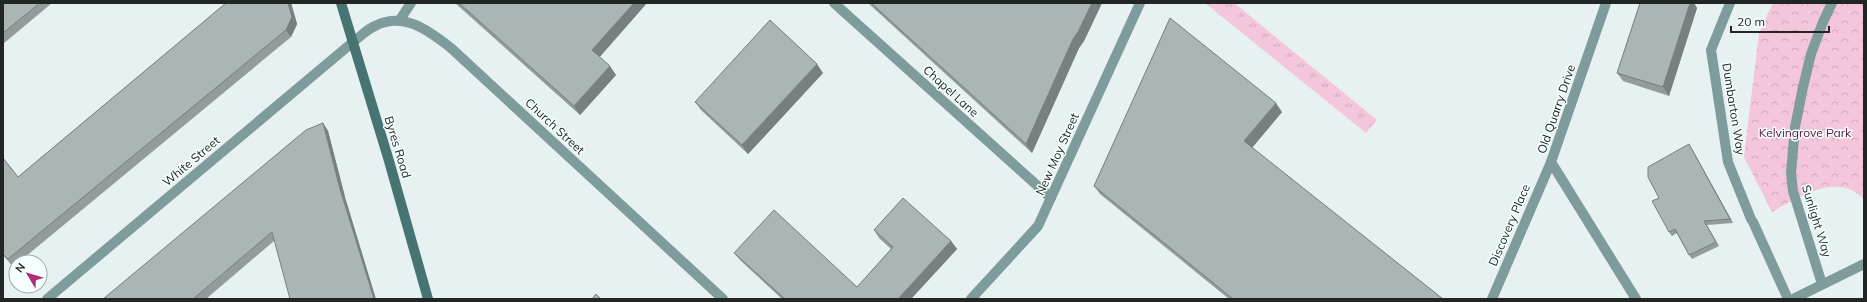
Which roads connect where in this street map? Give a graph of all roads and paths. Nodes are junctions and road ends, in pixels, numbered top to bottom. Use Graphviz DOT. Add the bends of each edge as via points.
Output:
graph roads {
  1 [pos="341,3"];
  2 [pos="411,3"];
  3 [pos="834,3"];
  4 [pos="1140,3"];
  5 [pos="1606,3"];
  6 [pos="1730,3"];
  7 [pos="1832,3"];
  8 [pos="399,21"];
  9 [pos="353,42"];
  10 [pos="1551,162"];
  11 [pos="1051,198"];
  12 [pos="1864,264"];
  13 [pos="1822,284"];
  14 [pos="47,299"];
  15 [pos="428,299"];
  16 [pos="723,299"];
  17 [pos="971,299"];
  18 [pos="1492,299"];
  19 [pos="1636,299"];
  20 [pos="1788,299"];
  21 [pos="1793,299"];
  1 -- 9 [label="main road, Byres Road"];
  2 -- 8 [label="street"];
  3 -- 11 [label="street, Chapel Lane"];
  4 -- 11 [label="street, New Moy Street"];
  5 -- 10 [label="street, Old Quarry Drive"];
  6 -- 20 [label="street, Dumbarton Way" via="1711,50 1728,162"];
  7 -- 13 [label="street, Sunlight Way" via="1811,54 1803,87 1795,127 1791,173 1793,191"];
  8 -- 9 [label="street, Church Street" via="388,21 375,26"];
  8 -- 16 [label="street, Church Street" via="412,23 428,31 451,48"];
  9 -- 14 [label="street, White Street"];
  9 -- 15 [label="main road, Byres Road"];
  10 -- 18 [label="street, Discovery Place"];
  10 -- 19 [label="street, Old Quarry Drive"];
  11 -- 17 [label="street, New Moy Street" via="1038,226"];
  12 -- 13 [label="street"];
  13 -- 21 [label="street"];
}
